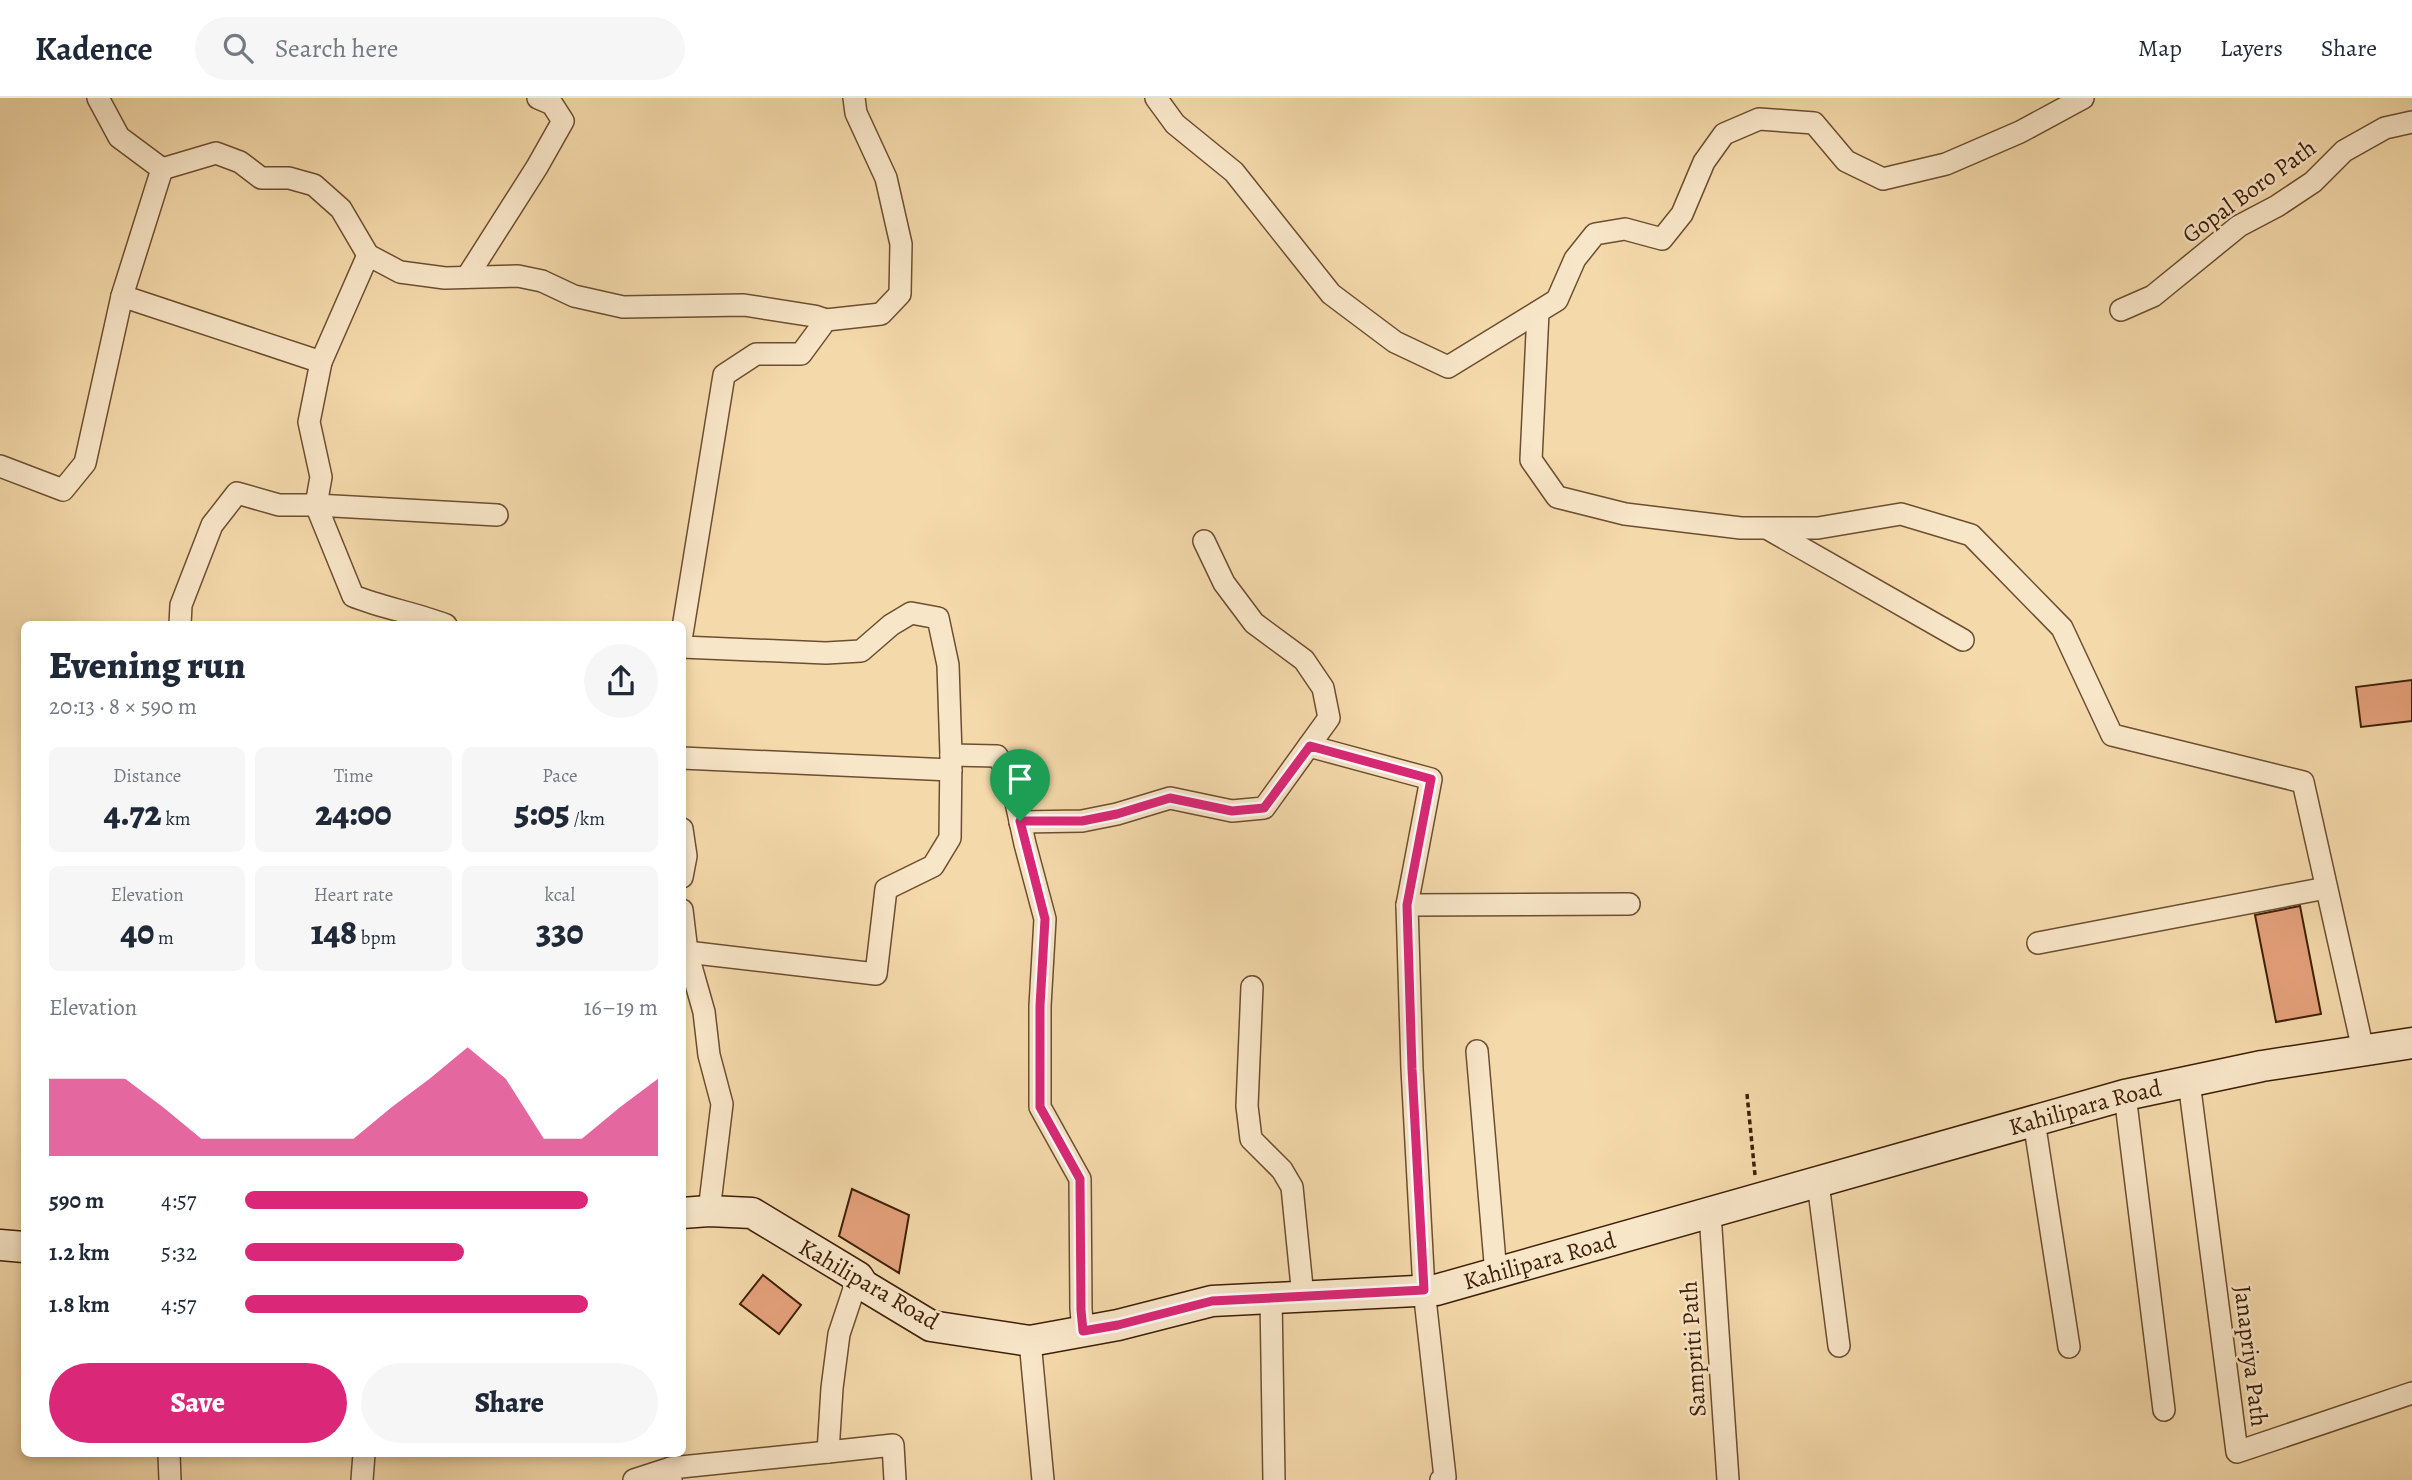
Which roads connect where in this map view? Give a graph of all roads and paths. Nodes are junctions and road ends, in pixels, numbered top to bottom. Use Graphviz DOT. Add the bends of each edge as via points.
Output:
graph roads {
  1 [pos="98,98"];
  2 [pos="538,98"];
  3 [pos="854,98"];
  4 [pos="1156,98"];
  5 [pos="2083,98"];
  6 [pos="2412,122"];
  7 [pos="162,169"];
  8 [pos="368,255"];
  9 [pos="467,277"];
  10 [pos="122,296"];
  11 [pos="2121,310"];
  12 [pos="1538,312"];
  13 [pos="826,320"];
  14 [pos="321,362"];
  15 [pos="0,466"];
  16 [pos="316,505"];
  17 [pos="497,515"];
  18 [pos="1767,528"];
  19 [pos="1204,541"];
  20 [pos="180,621"];
  21 [pos="436,621"];
  22 [pos="684,621"];
  23 [pos="1963,640"];
  24 [pos="686,647"];
  25 [pos="1310,746"];
  26 [pos="686,758"];
  27 [pos="951,762"];
  28 [pos="1020,821"];
  29 [pos="2326,888"];
  30 [pos="1629,904"];
  31 [pos="1407,905"];
  32 [pos="2038,943"];
  33 [pos="686,944"];
  34 [pos="687,952"];
  35 [pos="1251,987"];
  36 [pos="2412,1043"];
  37 [pos="1477,1051"];
  38 [pos="2363,1051"];
  39 [pos="2189,1082"];
  40 [pos="1747,1094"];
  41 [pos="2125,1095"];
  42 [pos="2034,1121"];
  43 [pos="1755,1177"];
  44 [pos="1818,1183"];
  45 [pos="696,1212"];
  46 [pos="1710,1214"];
  47 [pos="0,1245"];
  48 [pos="21,1247"];
  49 [pos="1496,1274"];
  50 [pos="858,1277"];
  51 [pos="1424,1290"];
  52 [pos="1303,1297"];
  53 [pos="1271,1298"];
  54 [pos="1083,1331"];
  55 [pos="1030,1340"];
  56 [pos="1839,1346"];
  57 [pos="2069,1348"];
  58 [pos="2412,1393"];
  59 [pos="2164,1410"];
  60 [pos="828,1452"];
  61 [pos="169,1457"];
  62 [pos="364,1457"];
  63 [pos="671,1474"];
  64 [pos="170,1480"];
  65 [pos="362,1480"];
  66 [pos="634,1480"];
  67 [pos="895,1480"];
  68 [pos="1043,1480"];
  69 [pos="1274,1480"];
  70 [pos="1441,1480"];
  71 [pos="1728,1480"];
  1 -- 7 [label="street" via="119,137"];
  2 -- 9 [label="street" via="552,104 563,121"];
  3 -- 13 [label="street" via="856,113 886,177 901,244 900,294 881,314"];
  4 -- 12 [label="street" via="1175,124 1234,172 1331,294 1395,342 1448,367"];
  5 -- 12 [label="street" via="1946,164 1883,179 1846,161 1814,123 1759,119 1724,134 1704,162 1682,214 1662,239 1625,229 1595,234 1575,259 1557,300"];
  6 -- 11 [label="street, Gopal Boro Path" via="2385,128 2344,151 2313,182 2239,226 2152,296"];
  7 -- 8 [label="street" via="216,153 240,162 261,178 289,178 314,185 341,209"];
  7 -- 10 [label="street"];
  8 -- 9 [label="street" via="400,272"];
  8 -- 14 [label="street"];
  9 -- 13 [label="street" via="517,276 623,307 744,304"];
  10 -- 14 [label="street"];
  10 -- 15 [label="street" via="85,463 63,490"];
  12 -- 18 [label="street" via="1531,460 1557,497 1625,513"];
  13 -- 22 [label="street" via="801,354 756,354 724,375"];
  14 -- 16 [label="street" via="309,422 321,477"];
  16 -- 17 [label="street"];
  16 -- 20 [label="street" via="279,505 237,494 212,525 181,605"];
  16 -- 21 [label="street" via="353,596"];
  18 -- 23 [label="street"];
  18 -- 29 [label="street" via="1818,528 1901,513 1971,535 2062,628 2112,734 2303,782"];
  19 -- 25 [label="street" via="1224,583 1254,623 1304,660 1323,688 1329,718"];
  24 -- 27 [label="street" via="861,651 911,613 938,618 948,665"];
  25 -- 28 [label="street" via="1264,808 1232,811 1170,798 1082,821"];
  25 -- 31 [label="street" via="1431,779"];
  26 -- 27 [label="street"];
  27 -- 28 [label="street" via="997,756 1010,775"];
  27 -- 34 [label="street" via="950,838 933,866 886,889 876,974"];
  28 -- 54 [label="street" via="1045,919 1040,1107 1080,1179"];
  29 -- 32 [label="street"];
  29 -- 38 [label="street"];
  30 -- 31 [label="street"];
  31 -- 51 [label="street"];
  33 -- 34 [label="street"];
  34 -- 45 [label="street" via="722,1104"];
  35 -- 52 [label="street" via="1247,1106 1251,1139 1292,1186"];
  36 -- 38 [label="main road, Kahilipara Road"];
  37 -- 49 [label="street"];
  38 -- 39 [label="main road, Kahilipara Road"];
  39 -- 41 [label="main road, Kahilipara Road"];
  39 -- 58 [label="street, Janapriya Path" via="2237,1452"];
  40 -- 43 [label="path"];
  41 -- 42 [label="main road, Kahilipara Road"];
  41 -- 59 [label="street"];
  42 -- 44 [label="main road, Kahilipara Road"];
  42 -- 57 [label="street"];
  44 -- 46 [label="main road, Kahilipara Road"];
  44 -- 56 [label="street"];
  45 -- 50 [label="main road, Kahilipara Road" via="752,1213"];
  46 -- 49 [label="main road, Kahilipara Road"];
  46 -- 71 [label="street, Sampriti Path"];
  47 -- 48 [label="main road"];
  49 -- 51 [label="main road, Kahilipara Road"];
  50 -- 55 [label="main road, Kahilipara Road" via="863,1285 931,1326"];
  50 -- 60 [label="street" via="839,1334"];
  51 -- 52 [label="main road, Kahilipara Road"];
  51 -- 70 [label="street" via="1445,1477"];
  52 -- 53 [label="main road, Kahilipara Road"];
  53 -- 54 [label="main road, Kahilipara Road" via="1212,1301"];
  53 -- 69 [label="street"];
  54 -- 55 [label="main road, Kahilipara Road"];
  55 -- 68 [label="street"];
  60 -- 63 [label="street"];
  60 -- 67 [label="street" via="893,1444"];
  61 -- 64 [label="street"];
  62 -- 65 [label="street"];
  63 -- 66 [label="street"];
}
